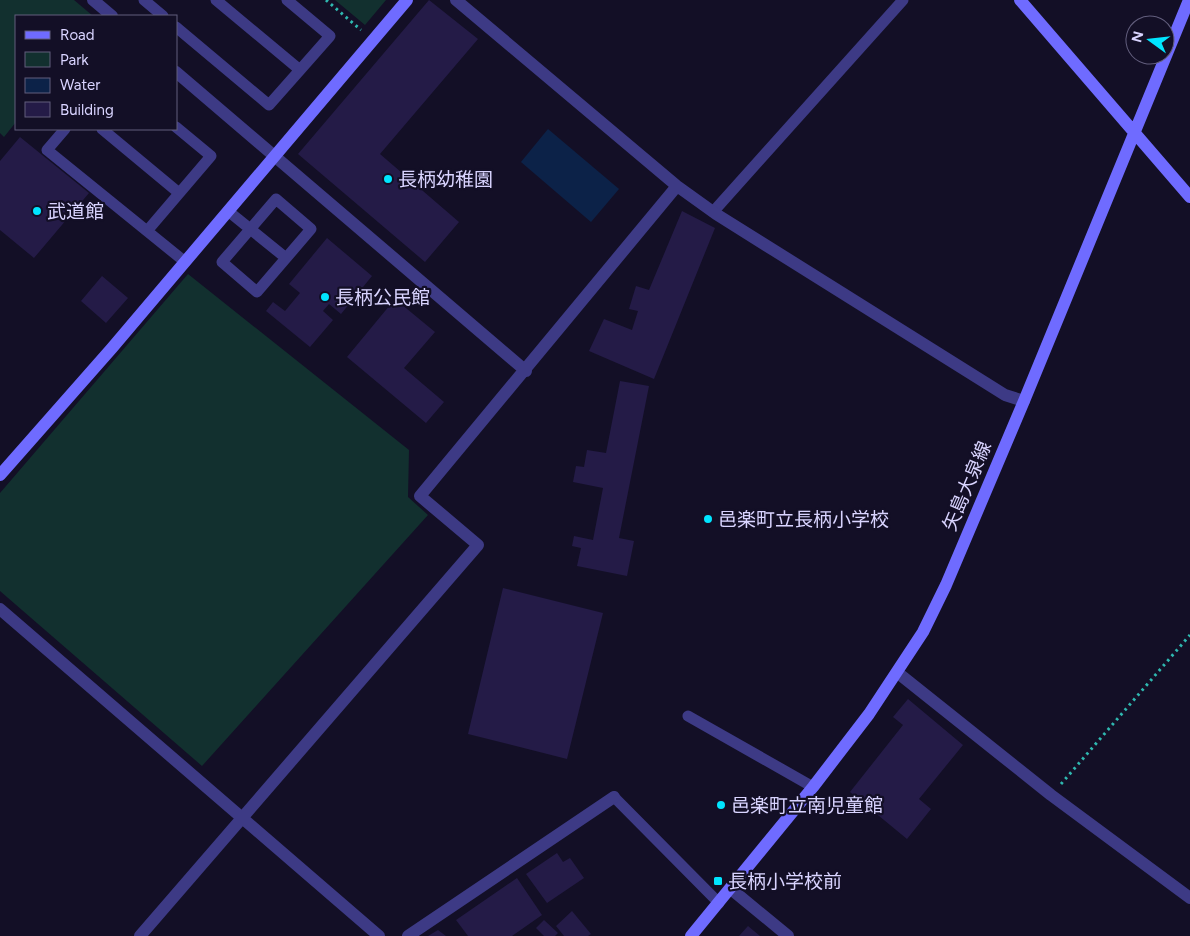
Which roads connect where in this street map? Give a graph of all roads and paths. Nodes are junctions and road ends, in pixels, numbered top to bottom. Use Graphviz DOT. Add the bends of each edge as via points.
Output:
graph roads {
  1 [pos="93,0"];
  2 [pos="144,0"];
  3 [pos="216,0"];
  4 [pos="288,0"];
  5 [pos="326,0"];
  6 [pos="407,0"];
  7 [pos="456,0"];
  8 [pos="903,0"];
  9 [pos="1020,0"];
  10 [pos="1190,0"];
  11 [pos="111,15"];
  12 [pos="161,15"];
  13 [pos="178,29"];
  14 [pos="364,33"];
  15 [pos="300,70"];
  16 [pos="178,74"];
  17 [pos="178,129"];
  18 [pos="64,130"];
  19 [pos="103,130"];
  20 [pos="1136,133"];
  21 [pos="274,156"];
  22 [pos="677,186"];
  23 [pos="180,193"];
  24 [pos="1190,197"];
  25 [pos="228,211"];
  26 [pos="713,212"];
  27 [pos="250,229"];
  28 [pos="147,231"];
  29 [pos="286,258"];
  30 [pos="184,261"];
  31 [pos="526,371"];
  32 [pos="1024,401"];
  33 [pos="0,475"];
  34 [pos="0,609"];
  35 [pos="1190,634"];
  36 [pos="898,673"];
  37 [pos="688,716"];
  38 [pos="814,787"];
  39 [pos="1052,795"];
  40 [pos="614,797"];
  41 [pos="241,818"];
  42 [pos="731,888"];
  43 [pos="1190,898"];
  44 [pos="719,903"];
  45 [pos="140,936"];
  46 [pos="379,936"];
  47 [pos="408,936"];
  48 [pos="691,936"];
  49 [pos="788,936"];
  1 -- 11 [label="street"];
  2 -- 12 [label="lane"];
  3 -- 15 [label="lane"];
  4 -- 15 [label="lane" via="330,36"];
  5 -- 14 [label="path"];
  6 -- 21 [label="main road"];
  7 -- 22 [label="street"];
  8 -- 26 [label="lane"];
  9 -- 20 [label="main road"];
  10 -- 20 [label="main road, 矢島大泉線"];
  13 -- 15 [label="lane" via="269,105"];
  16 -- 21 [label="street"];
  17 -- 23 [label="lane" via="211,156"];
  18 -- 28 [label="lane" via="47,150"];
  19 -- 23 [label="lane"];
  20 -- 24 [label="main road"];
  20 -- 32 [label="main road, 矢島大泉線"];
  21 -- 25 [label="main road"];
  21 -- 31 [label="street"];
  22 -- 26 [label="street"];
  22 -- 31 [label="street"];
  23 -- 28 [label="lane"];
  25 -- 27 [label="lane"];
  25 -- 30 [label="main road"];
  26 -- 32 [label="street" via="1005,395"];
  27 -- 29 [label="lane"];
  27 -- 29 [label="lane" via="276,199 311,229"];
  27 -- 29 [label="lane" via="222,262 257,292"];
  28 -- 30 [label="lane"];
  30 -- 33 [label="main road"];
  31 -- 41 [label="street" via="420,496 478,545"];
  32 -- 36 [label="main road, 矢島大泉線" via="946,585"];
  34 -- 41 [label="street"];
  35 -- 39 [label="path"];
  36 -- 38 [label="main road, 矢島大泉線"];
  36 -- 39 [label="street"];
  37 -- 38 [label="lane"];
  38 -- 42 [label="main road, 矢島大泉線"];
  39 -- 43 [label="street"];
  40 -- 44 [label="lane"];
  40 -- 47 [label="street"];
  41 -- 45 [label="street"];
  41 -- 46 [label="street"];
  42 -- 44 [label="main road, 矢島大泉線"];
  42 -- 49 [label="street"];
  44 -- 48 [label="main road, 矢島大泉線"];
}
